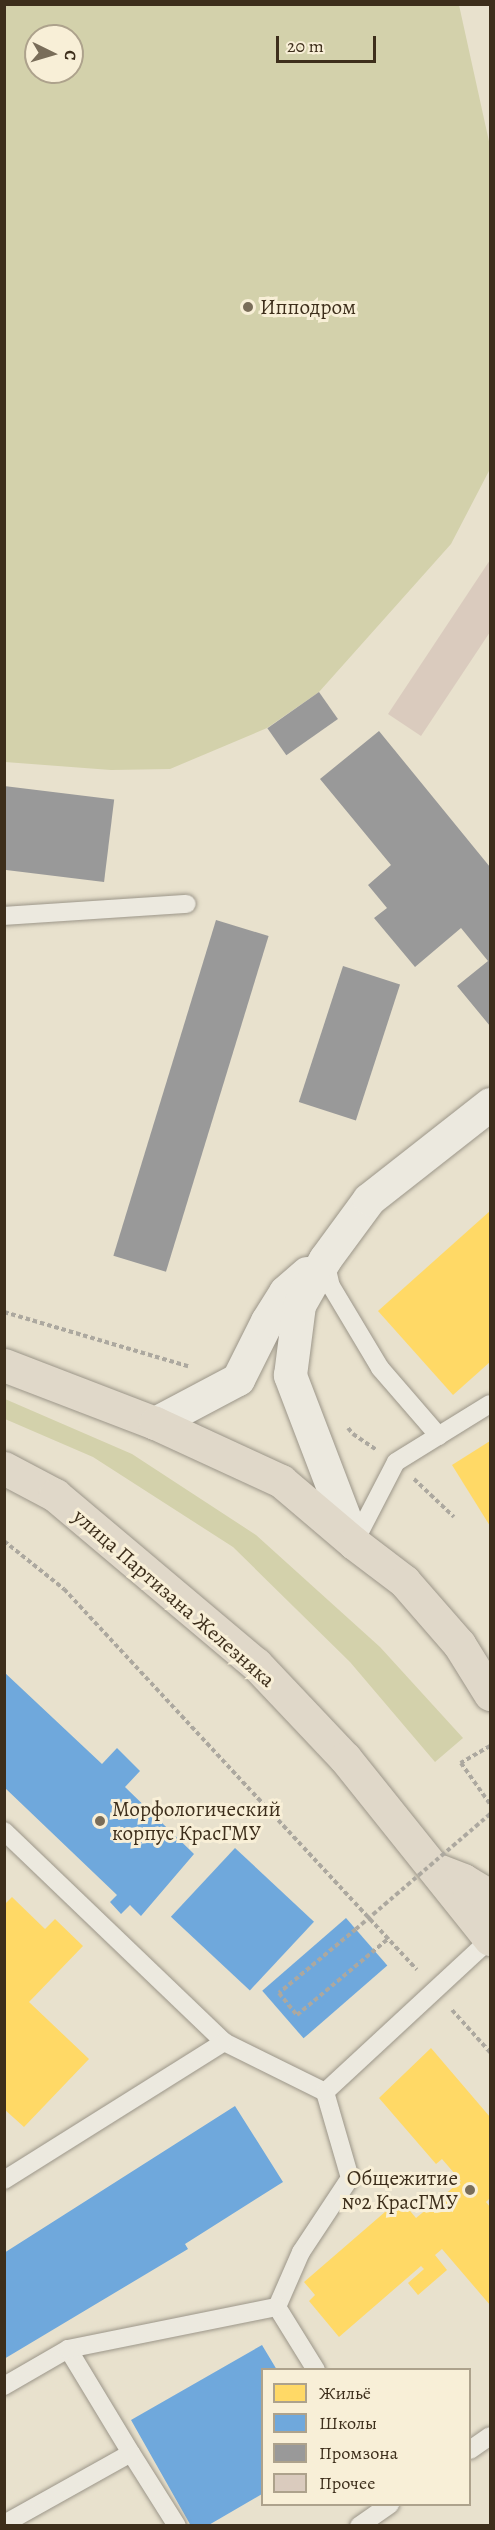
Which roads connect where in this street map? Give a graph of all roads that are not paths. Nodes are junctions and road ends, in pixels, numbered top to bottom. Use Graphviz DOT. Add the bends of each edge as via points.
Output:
graph roads {
  1 [pos="187,904"];
  2 [pos="4,916"];
  3 [pos="490,1104"];
  4 [pos="325,1258"];
  5 [pos="4,1365"];
  6 [pos="490,1404"];
  7 [pos="155,1423"];
  8 [pos="439,1436"];
  9 [pos="4,1468"];
  10 [pos="354,1543"];
  11 [pos="490,1694"];
  12 [pos="4,1831"];
  13 [pos="433,1869"];
  14 [pos="490,1896"];
  15 [pos="490,1939"];
  16 [pos="224,2042"];
  17 [pos="325,2092"];
  18 [pos="4,2180"];
  19 [pos="277,2307"];
  20 [pos="68,2349"];
  21 [pos="315,2368"];
  22 [pos="4,2386"];
  23 [pos="490,2436"];
  24 [pos="471,2449"];
  25 [pos="131,2453"];
  26 [pos="389,2506"];
  27 [pos="4,2524"];
  28 [pos="177,2526"];
  29 [pos="359,2526"];
  1 -- 2 [label="lane"];
  3 -- 4 [label="street" via="369,1199"];
  4 -- 7 [label="street" via="285,1292 238,1379"];
  4 -- 8 [label="lane" via="331,1286 380,1368"];
  4 -- 10 [label="street" via="299,1305 290,1375"];
  5 -- 7 [label="main road"];
  6 -- 8 [label="lane"];
  7 -- 10 [label="main road" via="281,1481"];
  8 -- 10 [label="lane" via="396,1462"];
  9 -- 13 [label="main road, улица Партизана Железняка" via="55,1496 256,1664 345,1758"];
  10 -- 11 [label="main road" via="404,1581 459,1644"];
  12 -- 16 [label="lane"];
  13 -- 14 [label="main road"];
  13 -- 15 [label="main road, улица Партизана Железняка"];
  15 -- 17 [label="lane"];
  16 -- 17 [label="lane"];
  16 -- 18 [label="lane"];
  17 -- 19 [label="lane" via="350,2178 301,2252"];
  19 -- 20 [label="lane"];
  19 -- 21 [label="lane"];
  20 -- 22 [label="lane"];
  20 -- 25 [label="lane"];
  23 -- 24 [label="lane"];
  25 -- 27 [label="lane"];
  25 -- 28 [label="lane"];
  26 -- 29 [label="lane"];
}
